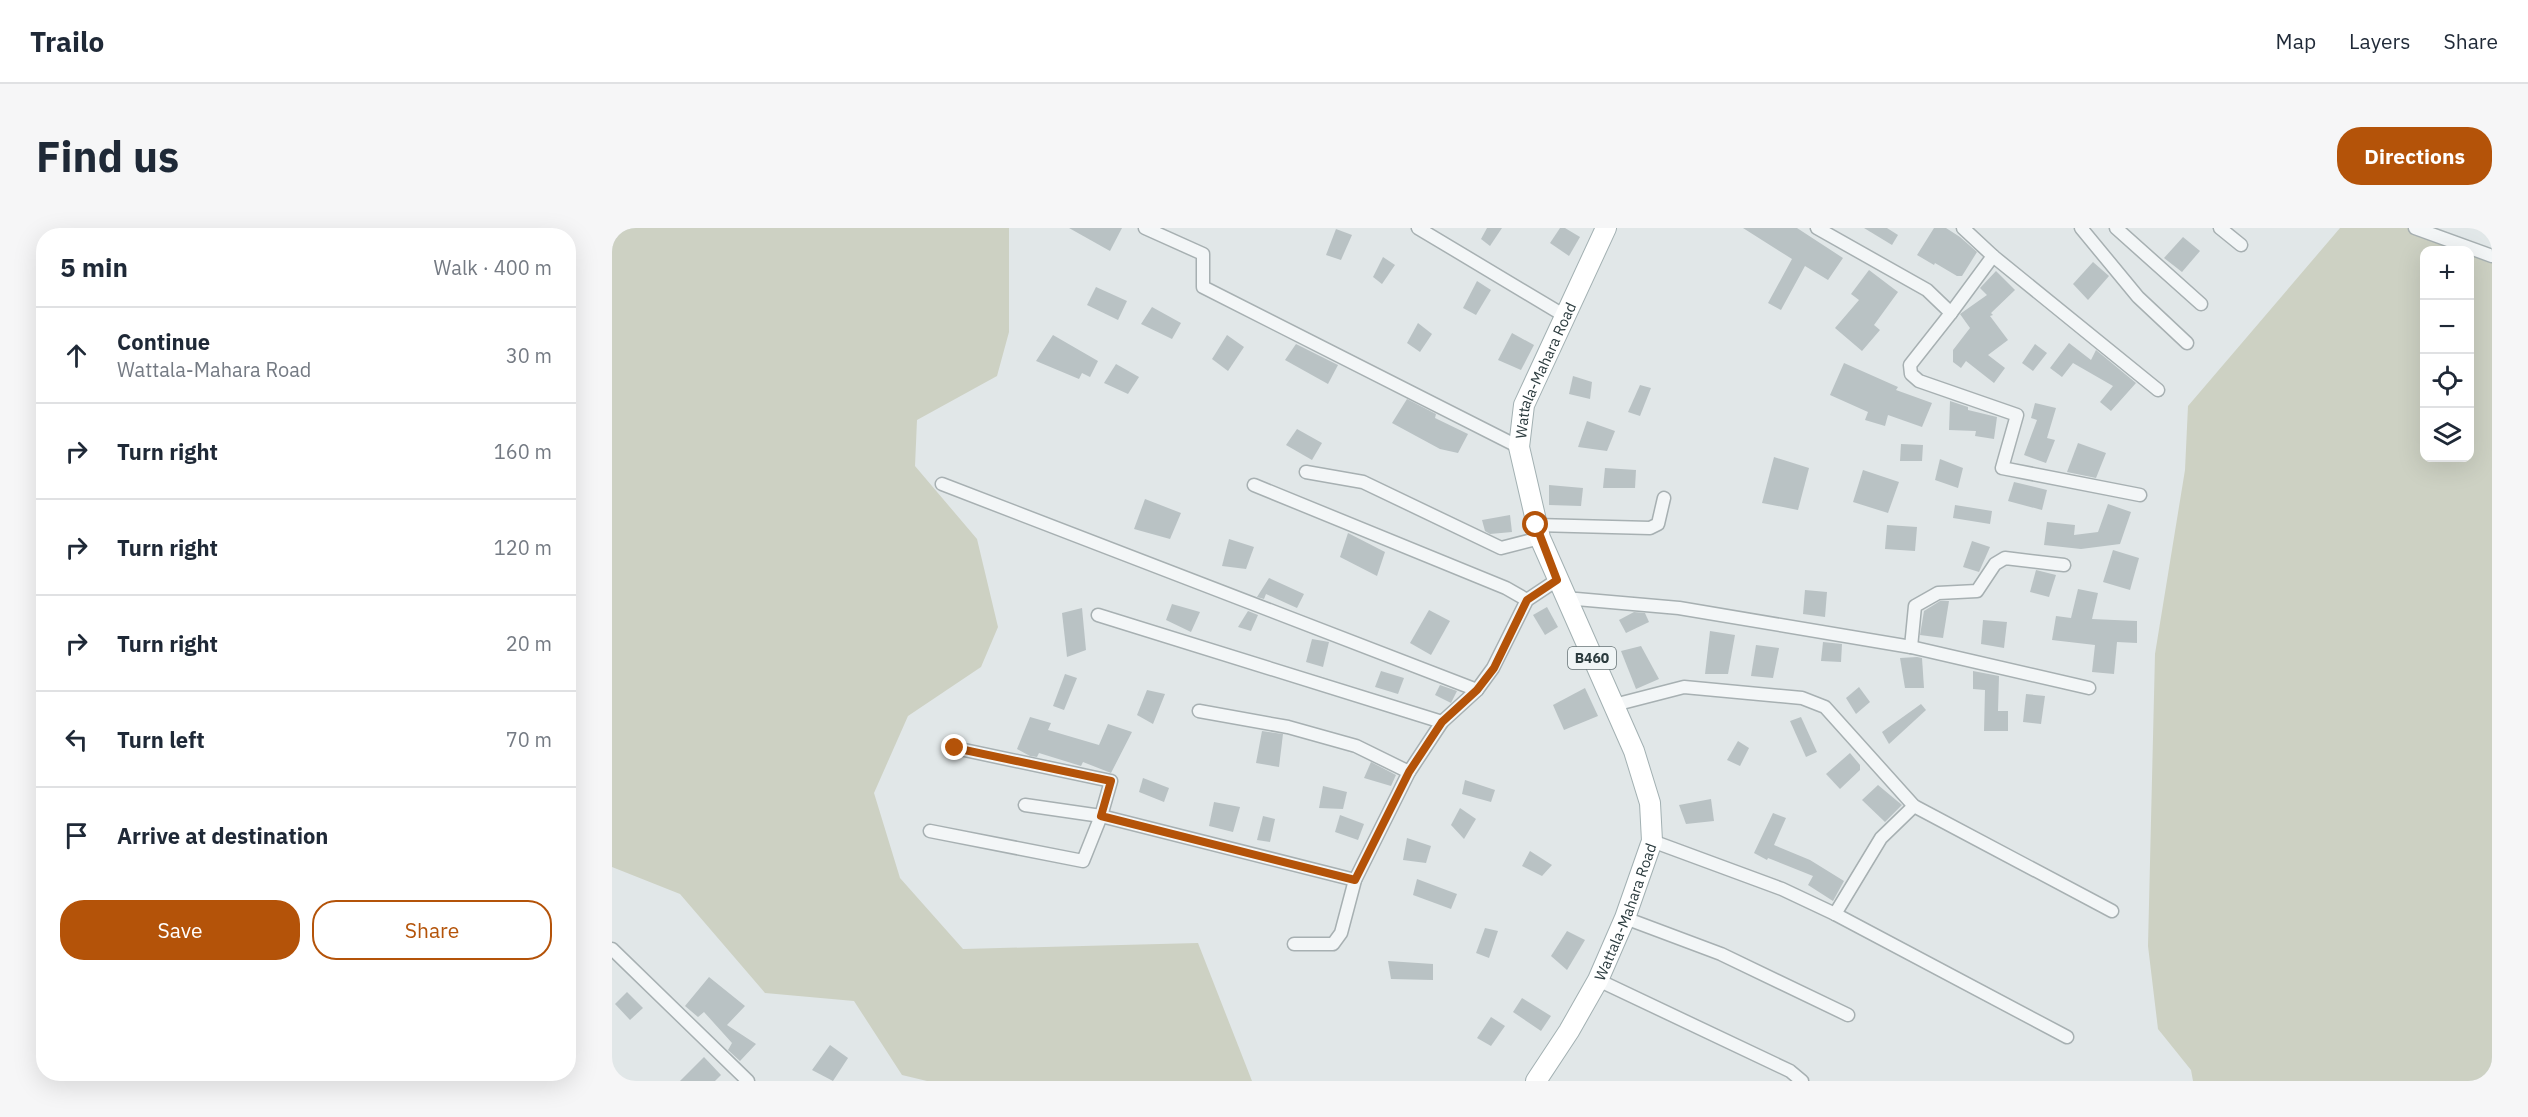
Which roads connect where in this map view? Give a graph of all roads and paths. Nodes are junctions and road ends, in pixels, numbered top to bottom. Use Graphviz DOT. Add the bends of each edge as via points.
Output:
graph roads {
  1 [pos="1145,228"];
  2 [pos="1418,228"];
  3 [pos="1606,228"];
  4 [pos="1817,228"];
  5 [pos="1964,228"];
  6 [pos="2081,228"];
  7 [pos="2116,228"];
  8 [pos="2220,228"];
  9 [pos="2415,228"];
  10 [pos="2241,245"];
  11 [pos="1993,256"];
  12 [pos="2492,256"];
  13 [pos="2201,304"];
  14 [pos="1951,313"];
  15 [pos="1565,316"];
  16 [pos="2187,343"];
  17 [pos="2158,390"];
  18 [pos="1519,447"];
  19 [pos="1306,472"];
  20 [pos="942,484"];
  21 [pos="1254,485"];
  22 [pos="2140,495"];
  23 [pos="1664,498"];
  24 [pos="1538,532"];
  25 [pos="2064,565"];
  26 [pos="1557,580"];
  27 [pos="1565,598"];
  28 [pos="1527,600"];
  29 [pos="1098,615"];
  30 [pos="1911,647"];
  31 [pos="2089,688"];
  32 [pos="1477,690"];
  33 [pos="1614,705"];
  34 [pos="1199,711"];
  35 [pos="1442,722"];
  36 [pos="955,748"];
  37 [pos="1409,772"];
  38 [pos="1024,805"];
  39 [pos="1914,806"];
  40 [pos="1101,816"];
  41 [pos="930,831"];
  42 [pos="1652,841"];
  43 [pos="1355,880"];
  44 [pos="2112,911"];
  45 [pos="1835,914"];
  46 [pos="1625,918"];
  47 [pos="1294,944"];
  48 [pos="612,949"];
  49 [pos="1598,980"];
  50 [pos="1848,1015"];
  51 [pos="2067,1037"];
  52 [pos="1540,1080"];
  53 [pos="748,1081"];
  54 [pos="1802,1081"];
  1 -- 18 [label="street" via="1203,254 1203,287"];
  2 -- 15 [label="street"];
  3 -- 15 [label="main road, Wattala-Mahara Road / B460"];
  4 -- 14 [label="street" via="1927,290"];
  5 -- 11 [label="street"];
  6 -- 16 [label="street" via="2138,297"];
  7 -- 13 [label="street"];
  8 -- 10 [label="street"];
  9 -- 12 [label="street"];
  11 -- 14 [label="street"];
  11 -- 17 [label="street"];
  14 -- 22 [label="street" via="1910,365 1911,374 1919,381 2017,415 2002,468"];
  15 -- 18 [label="main road, Wattala-Mahara Road / B460" via="1524,405"];
  18 -- 24 [label="main road, Wattala-Mahara Road / B460"];
  19 -- 24 [label="street" via="1363,482 1501,548"];
  20 -- 32 [label="street"];
  21 -- 28 [label="street"];
  23 -- 24 [label="street" via="1658,524 1650,528"];
  24 -- 26 [label="main road, Wattala-Mahara Road / B460"];
  25 -- 30 [label="street" via="2005,558 1995,564 1977,591 1938,593 1915,606"];
  26 -- 27 [label="main road, Wattala-Mahara Road / B460"];
  26 -- 28 [label="street"];
  27 -- 30 [label="street" via="1679,608"];
  27 -- 33 [label="main road, Wattala-Mahara Road / B460"];
  28 -- 32 [label="street" via="1494,668"];
  29 -- 35 [label="street"];
  30 -- 31 [label="street"];
  32 -- 35 [label="street"];
  33 -- 39 [label="street" via="1684,687 1802,698 1825,707"];
  33 -- 42 [label="main road, Wattala-Mahara Road / B460" via="1634,750 1650,803"];
  34 -- 37 [label="street" via="1288,727 1345,743"];
  35 -- 37 [label="street"];
  36 -- 40 [label="street" via="1111,781"];
  37 -- 43 [label="street"];
  38 -- 40 [label="street"];
  39 -- 44 [label="street"];
  39 -- 45 [label="street" via="1881,838"];
  40 -- 41 [label="street" via="1083,861"];
  40 -- 43 [label="street"];
  42 -- 45 [label="street" via="1782,889"];
  42 -- 46 [label="main road, Wattala-Mahara Road / B460"];
  43 -- 47 [label="street" via="1341,933 1333,944"];
  45 -- 51 [label="street"];
  46 -- 49 [label="main road, Wattala-Mahara Road / B460"];
  46 -- 50 [label="street" via="1721,954"];
  48 -- 53 [label="street"];
  49 -- 52 [label="main road, Wattala-Mahara Road / B460"];
  49 -- 54 [label="street" via="1790,1071"];
}
